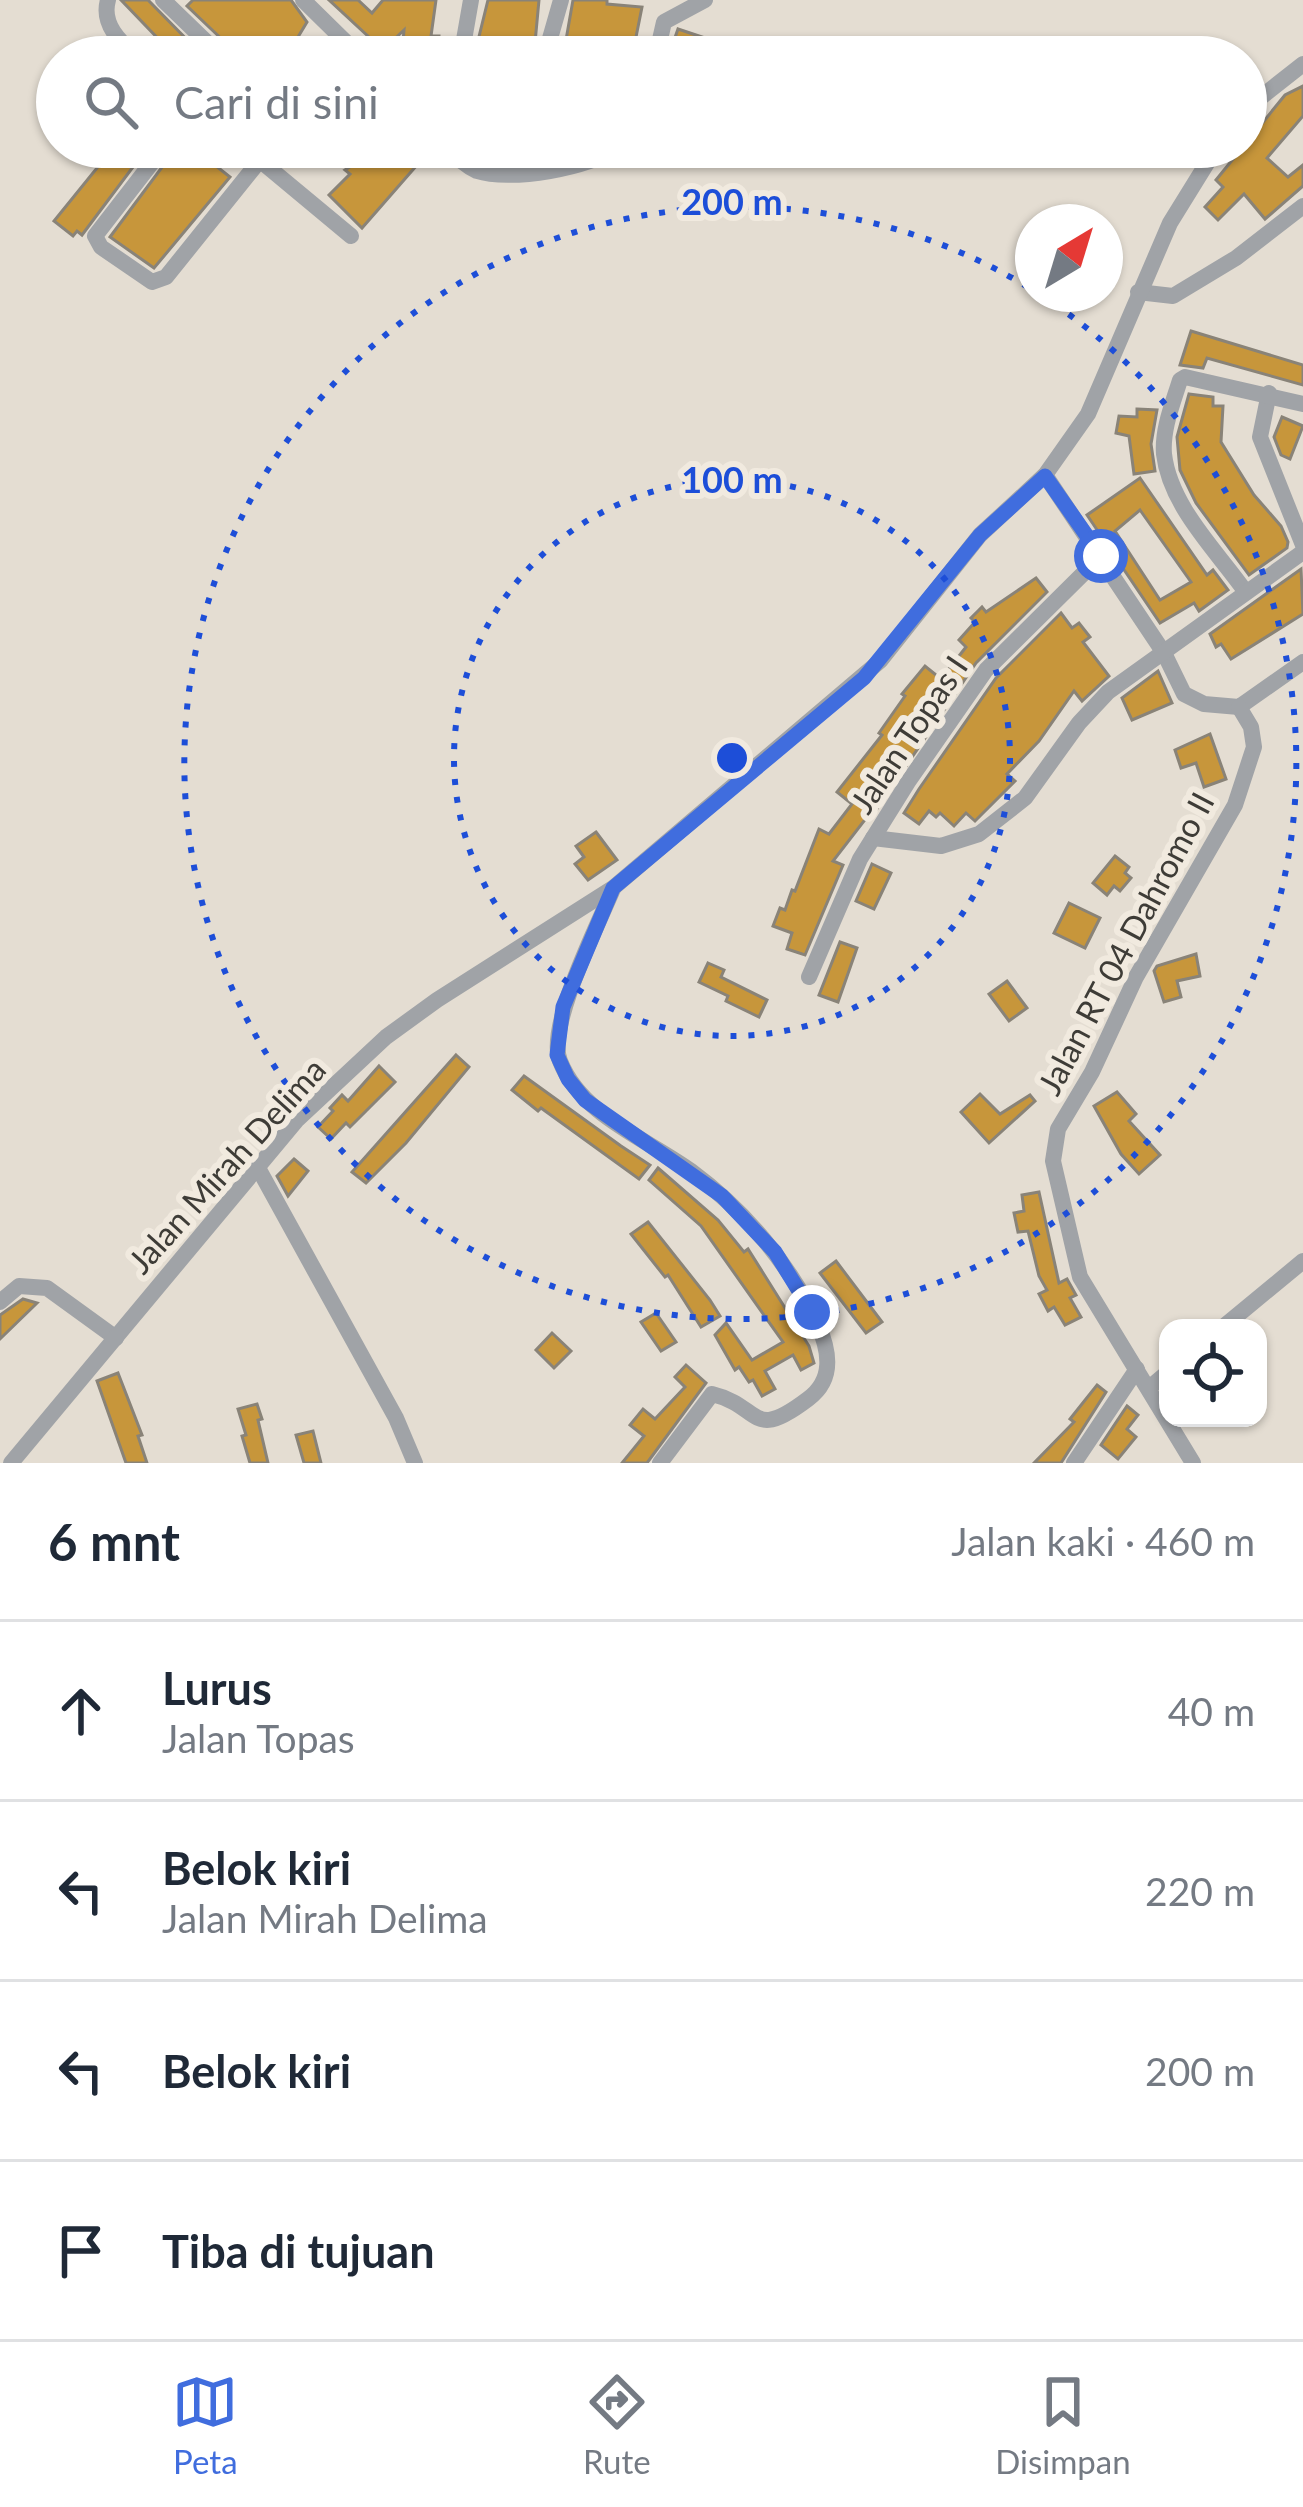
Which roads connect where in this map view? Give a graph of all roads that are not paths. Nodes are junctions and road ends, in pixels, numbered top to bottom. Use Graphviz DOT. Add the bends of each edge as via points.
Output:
graph roads {
  1 [pos="108,0"];
  2 [pos="163,0"];
  3 [pos="303,0"];
  4 [pos="471,0"];
  5 [pos="561,0"];
  6 [pos="705,0"];
  7 [pos="119,36"];
  8 [pos="200,36"];
  9 [pos="340,36"];
  10 [pos="465,36"];
  11 [pos="551,36"];
  12 [pos="661,36"];
  13 [pos="1303,64"];
  14 [pos="1267,92"];
  15 [pos="147,168"];
  16 [pos="254,168"];
  17 [pos="270,168"];
  18 [pos="474,168"];
  19 [pos="567,168"];
  20 [pos="1203,168"];
  21 [pos="1303,206"];
  22 [pos="352,236"];
  23 [pos="1138,292"];
  24 [pos="1269,393"];
  25 [pos="1303,404"];
  26 [pos="1045,476"];
  27 [pos="1303,549"];
  28 [pos="1101,556"];
  29 [pos="1245,591"];
  30 [pos="1164,653"];
  31 [pos="1303,662"];
  32 [pos="1245,704"];
  33 [pos="873,838"];
  34 [pos="613,888"];
  35 [pos="809,977"];
  36 [pos="257,1166"];
  37 [pos="1303,1261"];
  38 [pos="0,1302"];
  39 [pos="1233,1319"];
  40 [pos="116,1337"];
  41 [pos="1137,1369"];
  42 [pos="1159,1380"];
  43 [pos="1149,1388"];
  44 [pos="0,1452"];
  45 [pos="11,1463"];
  46 [pos="415,1463"];
  47 [pos="660,1463"];
  48 [pos="1074,1463"];
  49 [pos="1193,1463"];
  1 -- 7 [label="street" via="105,14"];
  2 -- 8 [label="street"];
  3 -- 9 [label="street"];
  4 -- 10 [label="street"];
  5 -- 11 [label="street"];
  6 -- 12 [label="street" via="664,22"];
  13 -- 14 [label="street"];
  15 -- 16 [label="street" via="95,236 152,283 166,278"];
  17 -- 22 [label="street"];
  18 -- 19 [label="street"];
  20 -- 23 [label="street, Jalan Mirah Delima"];
  21 -- 23 [label="street" via="1173,296"];
  23 -- 26 [label="street, Jalan Mirah Delima" via="1088,414"];
  24 -- 25 [label="street"];
  24 -- 27 [label="street" via="1260,436"];
  24 -- 29 [label="street" via="1185,377 1167,420 1164,452 1181,502"];
  26 -- 28 [label="street"];
  26 -- 34 [label="street, Jalan Mirah Delima" via="980,535 864,678"];
  27 -- 29 [label="street"];
  28 -- 30 [label="street"];
  28 -- 33 [label="street, Jalan Topas I" via="986,670"];
  29 -- 30 [label="street"];
  30 -- 32 [label="street" via="1184,694 1204,704"];
  30 -- 33 [label="street" via="1093,706 1040,781 979,834 940,847"];
  31 -- 32 [label="street"];
  32 -- 41 [label="street, Jalan RT 04 Dahromo II" via="1253,747 1235,805 1058,1129 1056,1186 1080,1276"];
  33 -- 35 [label="street, Jalan Topas I"];
  34 -- 36 [label="street, Jalan Mirah Delima" via="386,1037"];
  34 -- 47 [label="street" via="563,1007 557,1055 585,1100 749,1222 812,1312 829,1363 820,1388 779,1419 754,1418 712,1394"];
  36 -- 40 [label="street, Jalan Mirah Delima"];
  36 -- 46 [label="street"];
  37 -- 39 [label="street"];
  38 -- 40 [label="street" via="19,1286 47,1288"];
  40 -- 45 [label="street, Jalan Mirah Delima"];
  41 -- 43 [label="street, Jalan RT 04 Dahromo II"];
  41 -- 48 [label="street"];
  42 -- 43 [label="street"];
  43 -- 49 [label="street, Jalan RT 04 Dahromo II"];
  44 -- 45 [label="street"];
}
